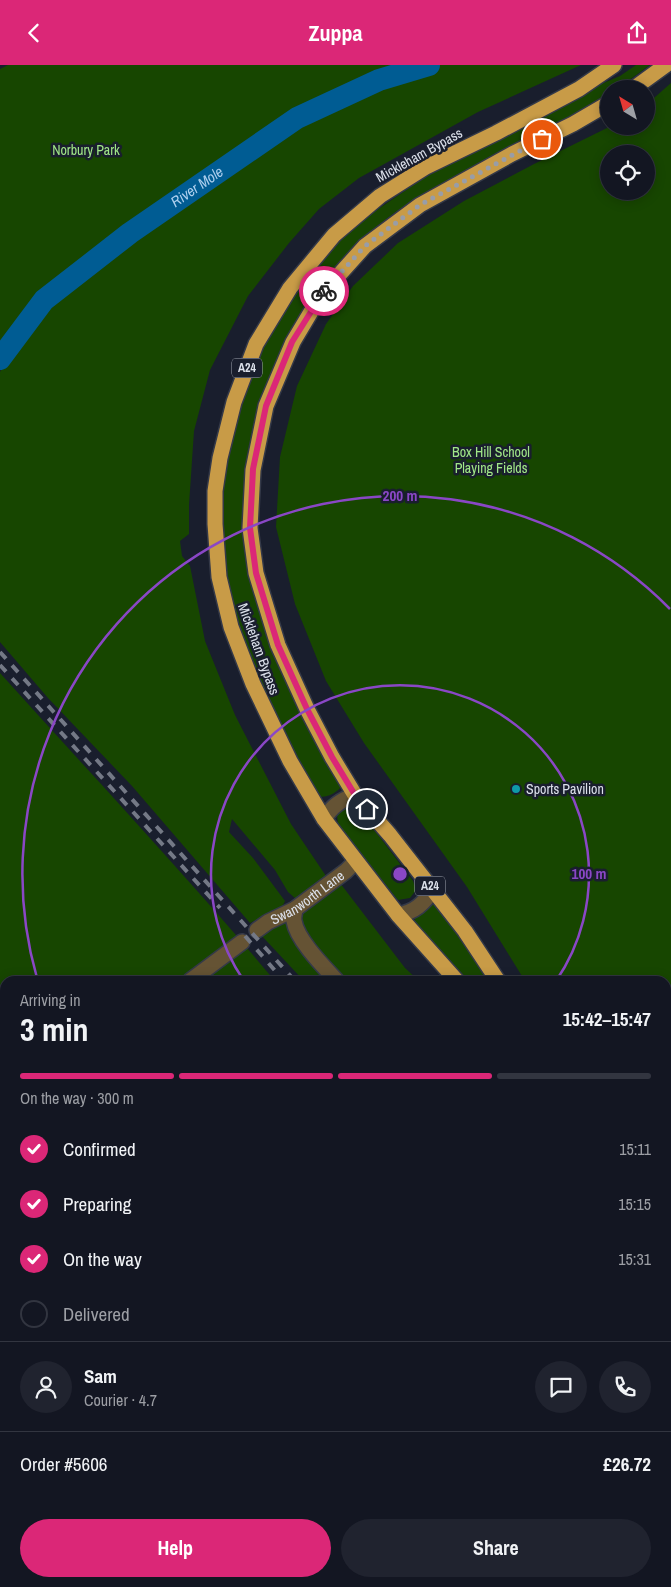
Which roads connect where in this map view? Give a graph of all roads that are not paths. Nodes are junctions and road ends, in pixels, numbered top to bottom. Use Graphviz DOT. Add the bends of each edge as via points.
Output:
graph roads {
  1 [pos="614,65"];
  2 [pos="666,65"];
  3 [pos="645,80"];
  4 [pos="600,108"];
  5 [pos="355,795"];
  6 [pos="324,819"];
  7 [pos="356,861"];
  8 [pos="433,890"];
  9 [pos="295,909"];
  10 [pos="398,915"];
  11 [pos="257,930"];
  12 [pos="242,942"];
  13 [pos="197,976"];
  14 [pos="332,976"];
  15 [pos="453,976"];
  16 [pos="495,976"];
  1 -- 6 [label="highway, Mickleham Bypass / A24" via="579,89 426,167 380,196 334,235 311,261 290,288 256,344 234,402 220,458 215,491 219,577 231,627 253,684 290,761"];
  2 -- 3 [label="highway"];
  4 -- 5 [label="highway, Mickleham Bypass / A24" via="420,205 365,246 321,295 292,342 266,406 253,469 250,528 256,573 278,645 307,709"];
  5 -- 6 [label="street" via="337,803"];
  5 -- 8 [label="highway, Mickleham Bypass / A24"];
  6 -- 7 [label="highway, Mickleham Bypass / A24"];
  7 -- 9 [label="street, Swanworth Lane"];
  7 -- 10 [label="highway, Mickleham Bypass / A24"];
  8 -- 10 [label="street" via="419,908"];
  8 -- 16 [label="highway, Mickleham Bypass / A24"];
  9 -- 11 [label="street, Swanworth Lane" via="268,921"];
  9 -- 14 [label="street" via="294,920 300,936"];
  10 -- 15 [label="highway, Mickleham Bypass / A24"];
  12 -- 13 [label="street"];
}
